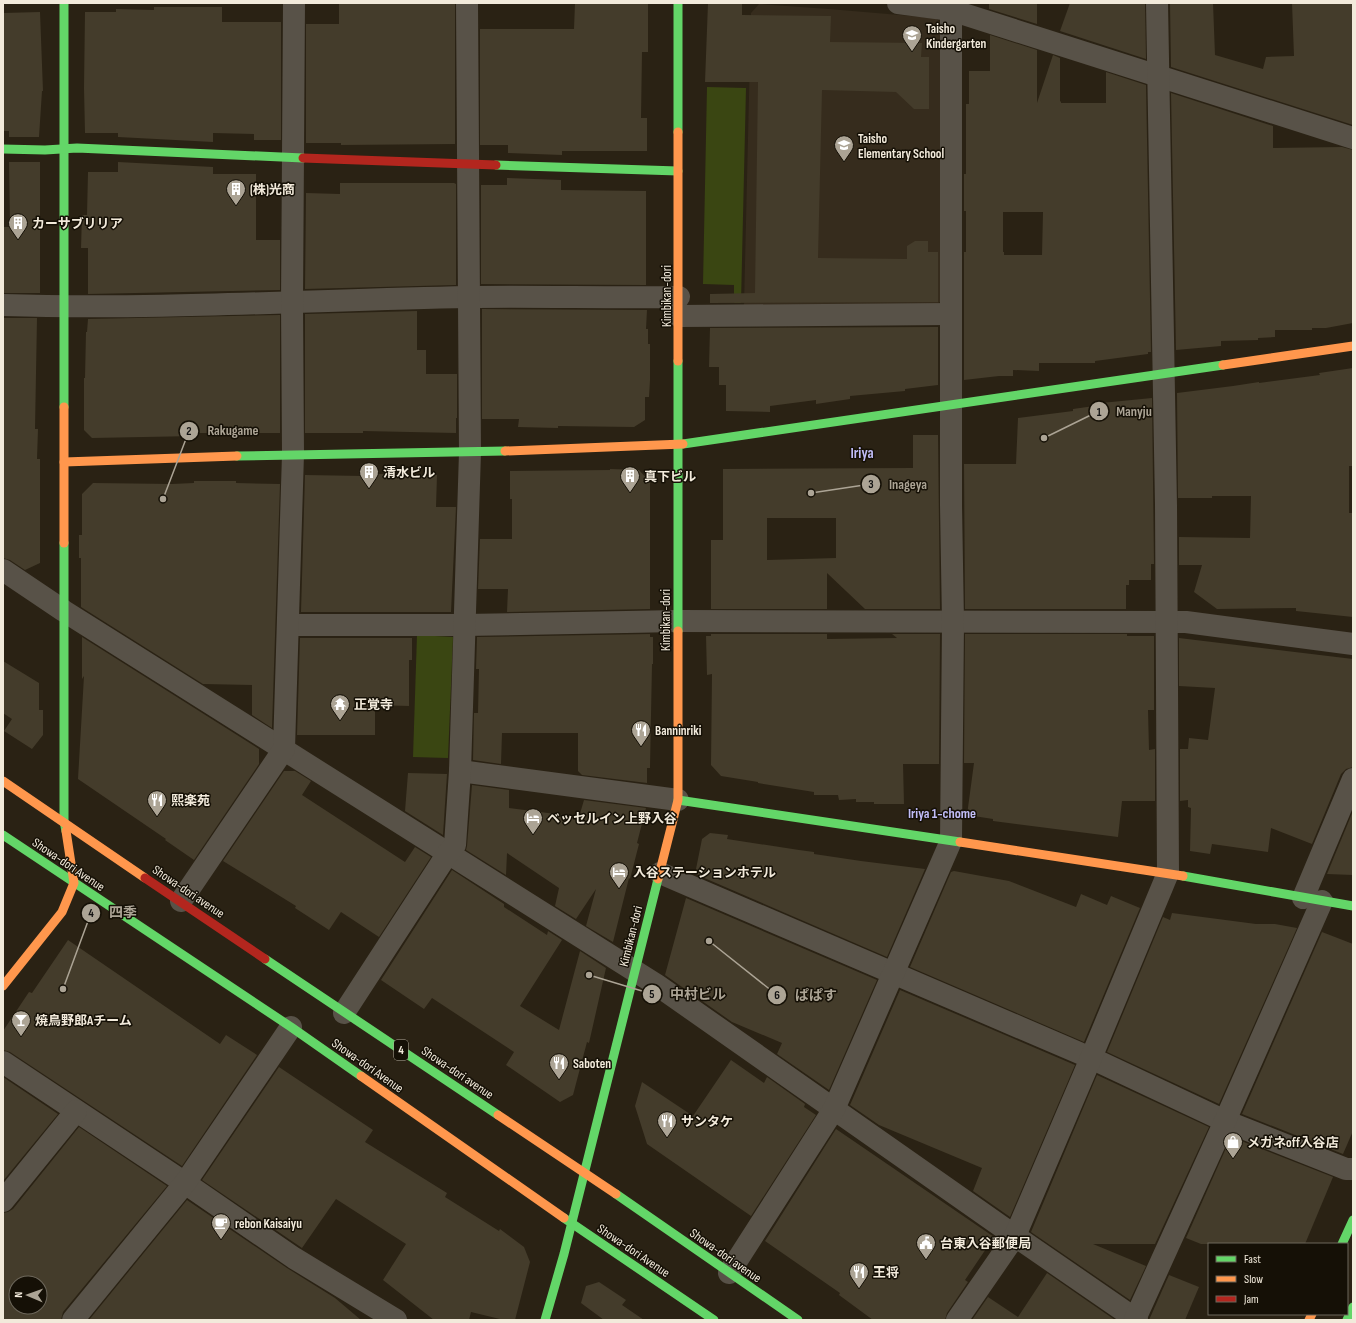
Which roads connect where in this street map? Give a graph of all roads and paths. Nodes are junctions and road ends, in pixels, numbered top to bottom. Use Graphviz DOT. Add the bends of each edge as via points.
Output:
graph roads {
  1 [pos="64,3"];
  2 [pos="294,3"];
  3 [pos="467,3"];
  4 [pos="678,3"];
  5 [pos="898,3"];
  6 [pos="1157,3"];
  7 [pos="951,6"];
  8 [pos="1158,75"];
  9 [pos="1353,138"];
  10 [pos="64,148"];
  11 [pos="3,149"];
  12 [pos="293,158"];
  13 [pos="469,164"];
  14 [pos="678,171"];
  15 [pos="469,297"];
  16 [pos="292,303"];
  17 [pos="3,305"];
  18 [pos="679,306"];
  19 [pos="64,307"];
  20 [pos="951,314"];
  21 [pos="1353,346"];
  22 [pos="1163,374"];
  23 [pos="952,404"];
  24 [pos="678,446"];
  25 [pos="470,452"];
  26 [pos="293,454"];
  27 [pos="64,462"];
  28 [pos="3,570"];
  29 [pos="64,611"];
  30 [pos="678,621"];
  31 [pos="953,622"];
  32 [pos="1166,622"];
  33 [pos="288,625"];
  34 [pos="464,625"];
  35 [pos="1353,644"];
  36 [pos="284,749"];
  37 [pos="460,771"];
  38 [pos="1353,779"];
  39 [pos="3,781"];
  40 [pos="678,800"];
  41 [pos="64,821"];
  42 [pos="3,835"];
  43 [pos="951,841"];
  44 [pos="448,853"];
  45 [pos="660,873"];
  46 [pos="1168,873"];
  47 [pos="74,882"];
  48 [pos="1312,899"];
  49 [pos="181,901"];
  50 [pos="1353,906"];
  51 [pos="635,971"];
  52 [pos="893,973"];
  53 [pos="3,986"];
  54 [pos="344,1013"];
  55 [pos="291,1027"];
  56 [pos="1092,1058"];
  57 [pos="3,1062"];
  58 [pos="834,1109"];
  59 [pos="76,1111"];
  60 [pos="1225,1121"];
  61 [pos="1353,1169"];
  62 [pos="584,1172"];
  63 [pos="185,1183"];
  64 [pos="3,1201"];
  65 [pos="1353,1220"];
  66 [pos="571,1223"];
  67 [pos="1015,1236"];
  68 [pos="1342,1243"];
  69 [pos="729,1273"];
  70 [pos="1353,1307"];
  71 [pos="73,1320"];
  72 [pos="396,1320"];
  73 [pos="545,1320"];
  74 [pos="714,1320"];
  75 [pos="798,1320"];
  76 [pos="957,1320"];
  77 [pos="1136,1320"];
  78 [pos="1347,1320"];
  1 -- 10 [label="main road"];
  2 -- 12 [label="street"];
  3 -- 13 [label="street"];
  4 -- 14 [label="main road, Kimbikan-dori"];
  5 -- 7 [label="street"];
  6 -- 8 [label="street"];
  7 -- 8 [label="street"];
  7 -- 20 [label="street"];
  8 -- 9 [label="street"];
  8 -- 22 [label="street"];
  10 -- 11 [label="main road"];
  10 -- 12 [label="main road"];
  10 -- 19 [label="main road"];
  12 -- 13 [label="main road"];
  12 -- 16 [label="street"];
  13 -- 14 [label="main road"];
  13 -- 15 [label="street"];
  14 -- 18 [label="main road, Kimbikan-dori"];
  15 -- 16 [label="street"];
  15 -- 18 [label="street"];
  15 -- 25 [label="street"];
  16 -- 19 [label="street"];
  16 -- 26 [label="street"];
  17 -- 19 [label="street"];
  18 -- 20 [label="street"];
  18 -- 24 [label="main road, Kimbikan-dori"];
  19 -- 27 [label="main road"];
  20 -- 23 [label="street"];
  21 -- 22 [label="main road"];
  22 -- 23 [label="main road"];
  22 -- 32 [label="street"];
  23 -- 24 [label="main road"];
  23 -- 31 [label="street"];
  24 -- 25 [label="main road"];
  24 -- 30 [label="main road, Kimbikan-dori"];
  25 -- 26 [label="main road"];
  25 -- 34 [label="street"];
  26 -- 27 [label="main road"];
  26 -- 33 [label="street"];
  27 -- 29 [label="main road"];
  28 -- 29 [label="street"];
  29 -- 36 [label="street"];
  29 -- 41 [label="main road"];
  30 -- 31 [label="street"];
  30 -- 34 [label="street"];
  30 -- 40 [label="main road, Kimbikan-dori"];
  31 -- 32 [label="street"];
  31 -- 43 [label="street"];
  32 -- 35 [label="street" via="1186,622"];
  32 -- 46 [label="street"];
  33 -- 34 [label="street"];
  33 -- 36 [label="street"];
  34 -- 37 [label="street"];
  36 -- 44 [label="street"];
  36 -- 49 [label="street"];
  37 -- 40 [label="street"];
  37 -- 44 [label="street" via="456,846"];
  38 -- 48 [label="street"];
  39 -- 41 [label="main road, Showa-dori avenue / 4"];
  40 -- 43 [label="main road"];
  40 -- 45 [label="main road, Kimbikan-dori"];
  41 -- 47 [label="main road"];
  41 -- 49 [label="main road, Showa-dori avenue / 4"];
  42 -- 47 [label="main road, Showa-dori Avenue"];
  43 -- 46 [label="main road"];
  43 -- 52 [label="street"];
  44 -- 51 [label="street"];
  44 -- 54 [label="street"];
  45 -- 51 [label="main road, Kimbikan-dori"];
  45 -- 52 [label="street"];
  46 -- 48 [label="main road"];
  46 -- 56 [label="street"];
  47 -- 53 [label="main road" via="62,912"];
  47 -- 55 [label="main road, Showa-dori Avenue"];
  48 -- 50 [label="main road"];
  48 -- 60 [label="street"];
  49 -- 54 [label="main road, Showa-dori avenue / 4"];
  51 -- 58 [label="street"];
  51 -- 62 [label="main road, Kimbikan-dori"];
  52 -- 56 [label="street"];
  52 -- 58 [label="street"];
  54 -- 62 [label="main road, Showa-dori avenue / 4"];
  55 -- 63 [label="street"];
  55 -- 66 [label="main road, Showa-dori Avenue"];
  56 -- 60 [label="street"];
  56 -- 67 [label="street"];
  57 -- 59 [label="street"];
  58 -- 67 [label="street"];
  58 -- 69 [label="street"];
  59 -- 63 [label="street"];
  59 -- 64 [label="street"];
  60 -- 61 [label="street" via="1346,1169"];
  60 -- 77 [label="street"];
  62 -- 66 [label="main road, Kimbikan-dori"];
  62 -- 69 [label="main road, Showa-dori avenue / 4"];
  63 -- 71 [label="street"];
  63 -- 72 [label="street" via="294,1258"];
  65 -- 68 [label="main road"];
  66 -- 73 [label="main road, Kimbikan-dori"];
  66 -- 74 [label="main road, Showa-dori Avenue"];
  67 -- 76 [label="street"];
  67 -- 77 [label="street"];
  69 -- 75 [label="main road, Showa-dori avenue / 4"];
  70 -- 78 [label="main road"];
}
